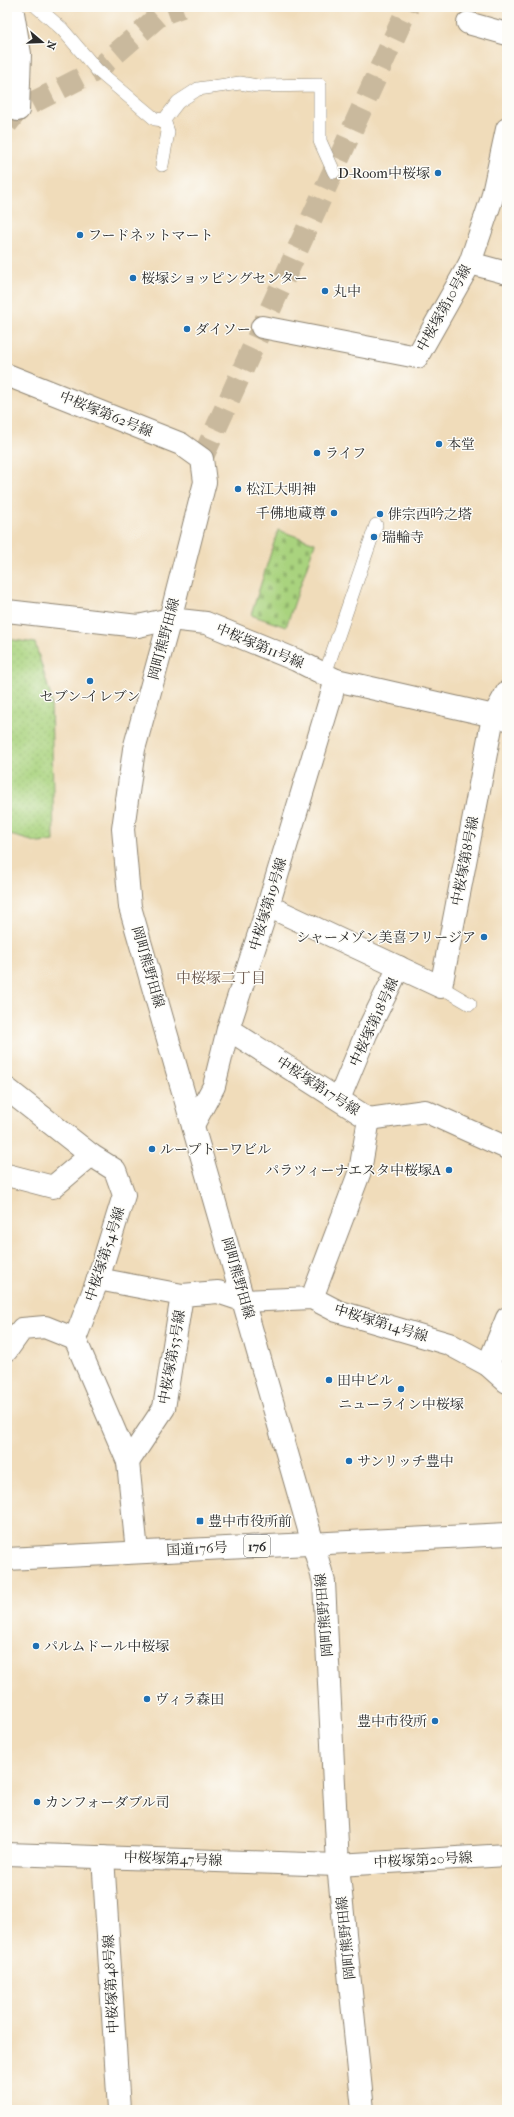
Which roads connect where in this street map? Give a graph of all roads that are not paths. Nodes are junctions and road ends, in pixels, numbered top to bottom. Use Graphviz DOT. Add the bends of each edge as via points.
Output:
graph roads {
  1 [pos="12,7"];
  2 [pos="37,7"];
  3 [pos="468,22"];
  4 [pos="507,34"];
  5 [pos="18,110"];
  6 [pos="164,120"];
  7 [pos="507,129"];
  8 [pos="162,165"];
  9 [pos="334,172"];
  10 [pos="470,263"];
  11 [pos="507,273"];
  12 [pos="262,327"];
  13 [pos="7,375"];
  14 [pos="202,459"];
  15 [pos="376,525"];
  16 [pos="7,611"];
  17 [pos="170,619"];
  18 [pos="330,677"];
  19 [pos="507,692"];
  20 [pos="500,718"];
  21 [pos="268,906"];
  22 [pos="399,967"];
  23 [pos="441,987"];
  24 [pos="470,1004"];
  25 [pos="228,1029"];
  26 [pos="7,1089"];
  27 [pos="339,1099"];
  28 [pos="369,1119"];
  29 [pos="193,1125"];
  30 [pos="507,1148"];
  31 [pos="91,1155"];
  32 [pos="7,1175"];
  33 [pos="98,1279"];
  34 [pos="182,1295"];
  35 [pos="312,1298"];
  36 [pos="245,1301"];
  37 [pos="507,1318"];
  38 [pos="75,1339"];
  39 [pos="7,1350"];
  40 [pos="488,1365"];
  41 [pos="507,1382"];
  42 [pos="128,1462"];
  43 [pos="507,1534"];
  44 [pos="314,1544"];
  45 [pos="137,1552"];
  46 [pos="7,1558"];
  47 [pos="7,1854"];
  48 [pos="507,1855"];
  49 [pos="103,1857"];
  50 [pos="338,1865"];
  51 [pos="119,2110"];
  52 [pos="364,2110"];
  1 -- 5 [label="main road" via="20,54"];
  2 -- 6 [label="lane" via="62,29 97,70 155,119"];
  3 -- 4 [label="main road"];
  6 -- 8 [label="lane" via="168,132"];
  6 -- 9 [label="lane" via="178,102 198,89 240,84 320,85 320,142"];
  7 -- 10 [label="main road, 中桜塚第10号線" via="492,198"];
  10 -- 11 [label="main road"];
  10 -- 12 [label="main road, 中桜塚第10号線" via="417,357"];
  13 -- 14 [label="main road, 中桜塚第62号線" via="181,444"];
  14 -- 17 [label="main road, 岡町熊野田線" via="205,482"];
  15 -- 18 [label="lane"];
  16 -- 17 [label="main road, 中桜塚第11号線" via="138,626"];
  17 -- 18 [label="main road, 中桜塚第11号線" via="206,623 296,660"];
  17 -- 29 [label="main road, 岡町熊野田線" via="134,749 123,829 130,907"];
  18 -- 20 [label="main road, 中桜塚第11号線"];
  18 -- 21 [label="main road, 中桜塚第19号線"];
  19 -- 20 [label="main road, 中桜塚第8号線"];
  20 -- 23 [label="main road, 中桜塚第8号線"];
  21 -- 22 [label="main road, 中桜塚第18号線"];
  21 -- 25 [label="main road, 中桜塚第19号線"];
  22 -- 23 [label="main road"];
  22 -- 27 [label="main road, 中桜塚第18号線" via="366,1034"];
  23 -- 24 [label="lane"];
  25 -- 27 [label="main road, 中桜塚第17号線"];
  25 -- 29 [label="main road, 中桜塚第19号線" via="214,1086"];
  26 -- 31 [label="main road, 中桜塚第54号線"];
  27 -- 28 [label="main road, 中桜塚第17号線"];
  28 -- 30 [label="main road" via="425,1111"];
  28 -- 35 [label="main road, 中桜塚第17号線" via="360,1171"];
  29 -- 36 [label="main road, 岡町熊野田線"];
  31 -- 32 [label="main road" via="53,1187"];
  31 -- 33 [label="main road, 中桜塚第54号線" via="115,1170 124,1195"];
  33 -- 34 [label="main road, 中桜塚第53号線"];
  33 -- 38 [label="main road, 中桜塚第54号線"];
  34 -- 36 [label="main road, 中桜塚第53号線" via="218,1292"];
  34 -- 42 [label="main road, 中桜塚第53号線" via="164,1408"];
  35 -- 36 [label="main road"];
  35 -- 40 [label="main road, 中桜塚第14号線" via="337,1311 449,1344"];
  36 -- 44 [label="main road, 岡町熊野田線"];
  37 -- 40 [label="main road"];
  38 -- 39 [label="main road" via="45,1327 22,1329"];
  38 -- 42 [label="main road"];
  40 -- 41 [label="main road, 中桜塚第14号線"];
  42 -- 45 [label="main road"];
  43 -- 44 [label="main road, 国道176号 / 176"];
  44 -- 45 [label="main road, 国道176号 / 176"];
  44 -- 50 [label="main road, 岡町熊野田線" via="324,1582"];
  45 -- 46 [label="main road, 国道176号 / 176"];
  47 -- 49 [label="main road, 中桜塚第47号線"];
  48 -- 50 [label="main road, 中桜塚第20号線"];
  49 -- 50 [label="main road, 中桜塚第47号線"];
  49 -- 51 [label="main road, 中桜塚第48号線"];
  50 -- 52 [label="main road, 岡町熊野田線"];
}
